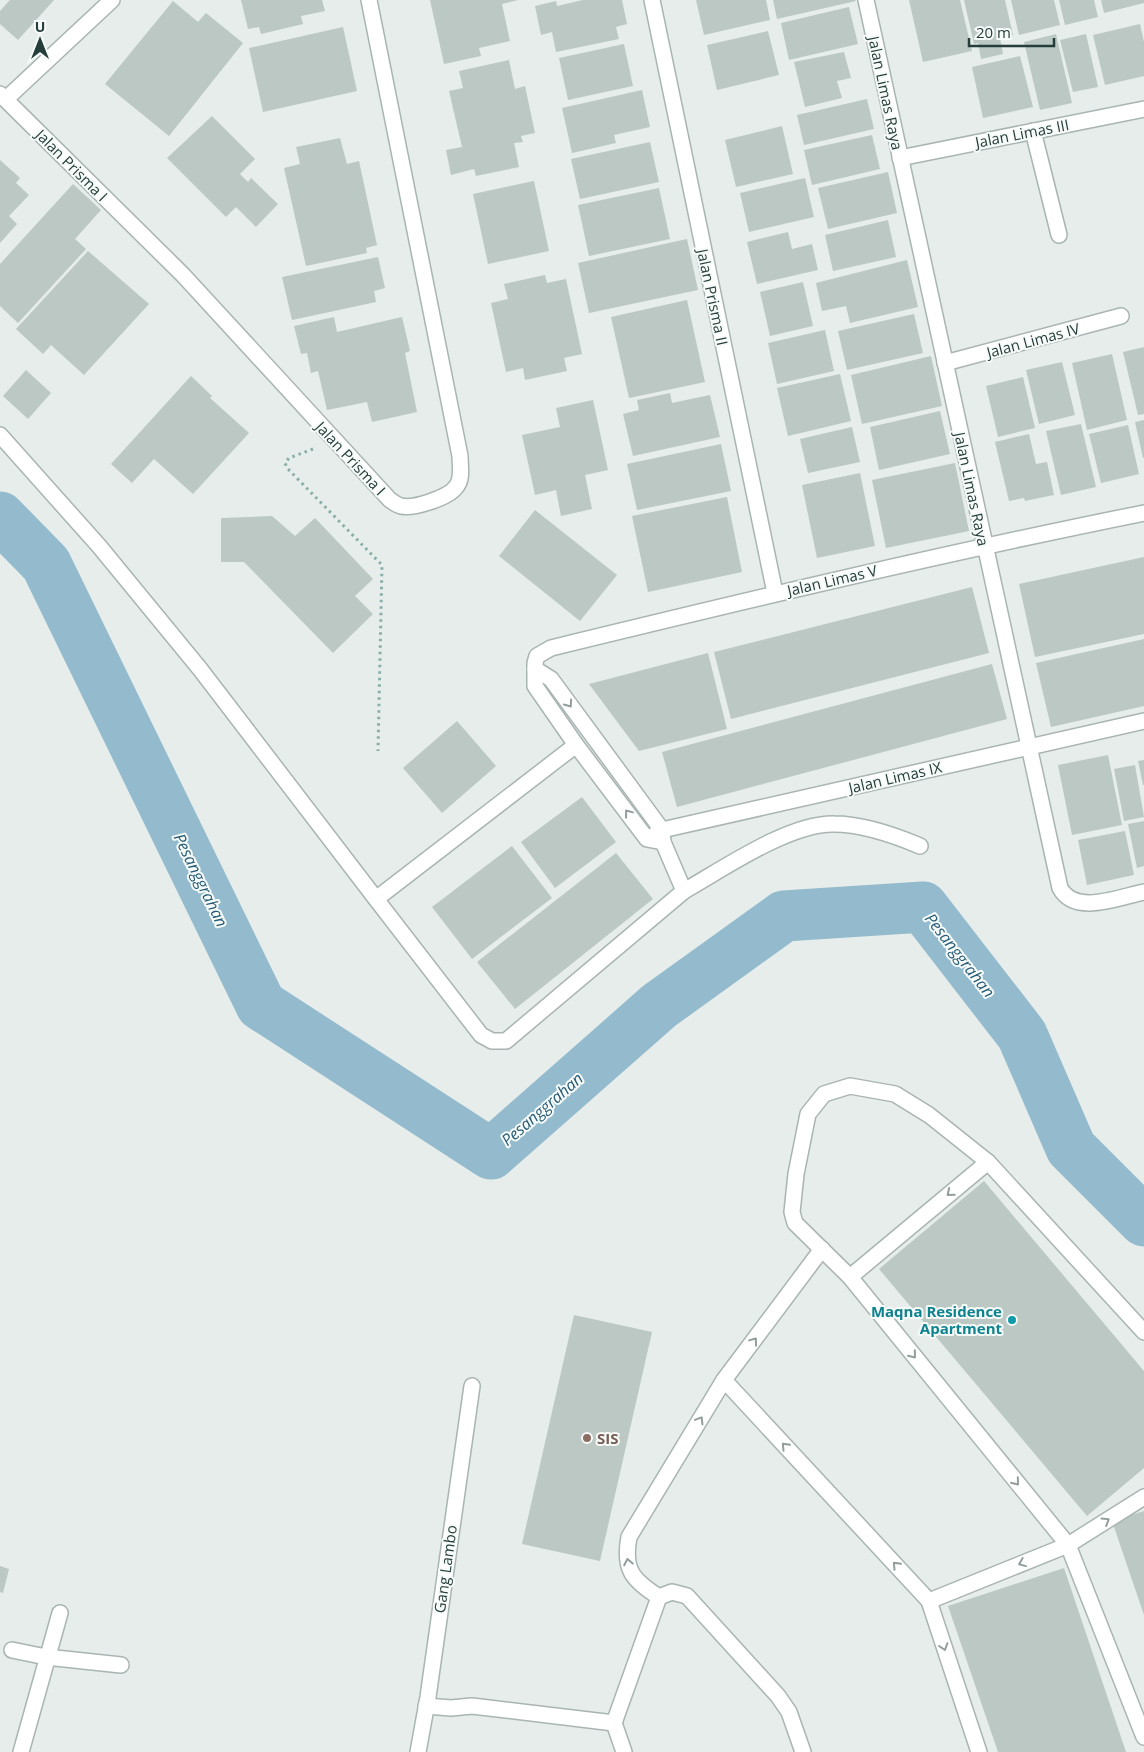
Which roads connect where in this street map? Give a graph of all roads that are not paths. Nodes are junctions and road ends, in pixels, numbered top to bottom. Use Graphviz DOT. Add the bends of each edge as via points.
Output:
graph roads {
  1 [pos="112,0"];
  2 [pos="369,0"];
  3 [pos="652,0"];
  4 [pos="866,0"];
  5 [pos="3,96"];
  6 [pos="1144,109"];
  7 [pos="1033,131"];
  8 [pos="900,158"];
  9 [pos="1059,234"];
  10 [pos="1122,316"];
  11 [pos="945,364"];
  12 [pos="0,435"];
  13 [pos="1144,513"];
  14 [pos="984,545"];
  15 [pos="774,594"];
  16 [pos="535,669"];
  17 [pos="1144,721"];
  18 [pos="576,745"];
  19 [pos="1031,746"];
  20 [pos="662,836"];
  21 [pos="920,846"];
  22 [pos="684,891"];
  23 [pos="1144,892"];
  24 [pos="376,899"];
  25 [pos="988,1162"];
  26 [pos="822,1249"];
  27 [pos="850,1277"];
  28 [pos="1144,1332"];
  29 [pos="724,1380"];
  30 [pos="472,1386"];
  31 [pos="1144,1497"];
  32 [pos="1068,1545"];
  33 [pos="659,1597"];
  34 [pos="929,1601"];
  35 [pos="60,1614"];
  36 [pos="12,1650"];
  37 [pos="46,1657"];
  38 [pos="121,1665"];
  39 [pos="427,1701"];
  40 [pos="614,1723"];
  41 [pos="1144,1737"];
  42 [pos="21,1752"];
  43 [pos="418,1752"];
  44 [pos="624,1752"];
  45 [pos="802,1752"];
  46 [pos="979,1752"];
  1 -- 5 [label="street"];
  2 -- 5 [label="street, Jalan Prisma I" via="460,456 461,475 456,487 443,497 414,506 401,506 390,500 183,275"];
  3 -- 15 [label="street, Jalan Prisma II"];
  4 -- 8 [label="street, Jalan Limas Raya"];
  6 -- 7 [label="street, Jalan Limas III"];
  7 -- 8 [label="street, Jalan Limas III"];
  7 -- 9 [label="street"];
  8 -- 11 [label="street, Jalan Limas Raya"];
  10 -- 11 [label="street, Jalan Limas IV"];
  11 -- 14 [label="street, Jalan Limas Raya"];
  12 -- 24 [label="street" via="99,546 200,669"];
  13 -- 14 [label="street, Jalan Limas V"];
  14 -- 15 [label="street, Jalan Limas V"];
  14 -- 19 [label="street, Jalan Limas Raya"];
  15 -- 16 [label="street, Jalan Limas V" via="550,648 537,656"];
  16 -- 18 [label="street" via="535,686"];
  16 -- 20 [label="street, one-way" via="551,679"];
  17 -- 19 [label="street, Jalan Limas IX"];
  20 -- 18 [label="street, Jalan Limas IX, one-way" via="647,839"];
  18 -- 24 [label="street"];
  19 -- 20 [label="street, Jalan Limas IX"];
  19 -- 23 [label="street, Jalan Limas Raya" via="1060,888 1065,896 1074,902 1086,903"];
  20 -- 22 [label="street"];
  21 -- 22 [label="street" via="896,836 860,828 834,824 811,828 768,842"];
  22 -- 24 [label="street" via="506,1041 492,1041 481,1035"];
  25 -- 26 [label="street" via="929,1115 895,1094 850,1086 824,1094 808,1114 792,1212 795,1223"];
  25 -- 27 [label="street, one-way"];
  25 -- 28 [label="street"];
  26 -- 27 [label="street"];
  29 -- 26 [label="street, one-way"];
  27 -- 32 [label="street, one-way"];
  33 -- 29 [label="street, one-way" via="642,1586 630,1572 626,1553 629,1536"];
  34 -- 29 [label="street, one-way"];
  30 -- 39 [label="street, Gang Lambo"];
  32 -- 31 [label="street, one-way"];
  32 -- 34 [label="street, one-way"];
  32 -- 41 [label="street"];
  33 -- 40 [label="street"];
  33 -- 45 [label="street" via="672,1592 687,1596 778,1696 789,1712"];
  34 -- 46 [label="street, one-way"];
  35 -- 37 [label="street"];
  36 -- 37 [label="street"];
  37 -- 38 [label="street"];
  37 -- 42 [label="street"];
  39 -- 40 [label="street" via="463,1700 472,1706"];
  39 -- 43 [label="street, Gang Lambo"];
  40 -- 44 [label="street"];
}
